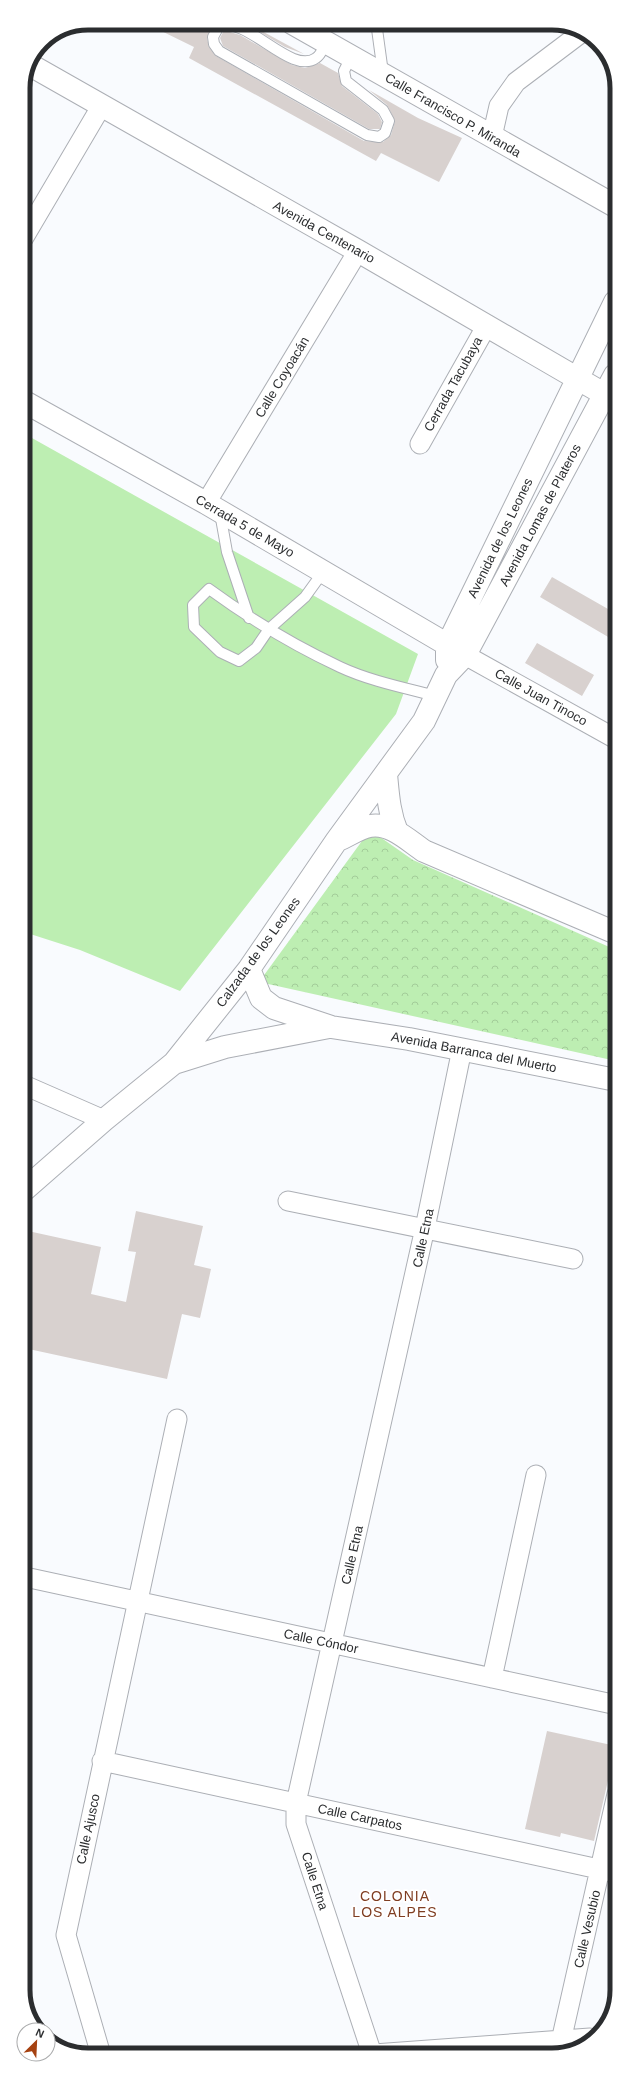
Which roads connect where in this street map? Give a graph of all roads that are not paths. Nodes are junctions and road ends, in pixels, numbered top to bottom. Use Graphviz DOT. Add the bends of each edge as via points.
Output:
graph roads {
  1 [pos="216,30"];
  2 [pos="240,30"];
  3 [pos="304,30"];
  4 [pos="377,30"];
  5 [pos="578,36"];
  6 [pos="326,43"];
  7 [pos="351,57"];
  8 [pos="34,67"];
  9 [pos="383,75"];
  10 [pos="102,105"];
  11 [pos="492,137"];
  12 [pos="610,203"];
  13 [pos="30,227"];
  14 [pos="358,251"];
  15 [pos="610,313"];
  16 [pos="487,325"];
  17 [pos="579,379"];
  18 [pos="610,397"];
  19 [pos="30,405"];
  20 [pos="420,444"];
  21 [pos="213,507"];
  22 [pos="323,572"];
  23 [pos="249,618"];
  24 [pos="269,629"];
  25 [pos="456,650"];
  26 [pos="446,676"];
  27 [pos="436,696"];
  28 [pos="610,736"];
  29 [pos="386,774"];
  30 [pos="397,832"];
  31 [pos="337,840"];
  32 [pos="610,930"];
  33 [pos="249,969"];
  34 [pos="331,1027"];
  35 [pos="462,1049"];
  36 [pos="174,1063"];
  37 [pos="610,1079"];
  38 [pos="30,1088"];
  39 [pos="104,1120"];
  40 [pos="30,1185"];
  41 [pos="288,1201"];
  42 [pos="425,1228"];
  43 [pos="574,1259"];
  44 [pos="177,1419"];
  45 [pos="536,1475"];
  46 [pos="30,1578"];
  47 [pos="138,1602"];
  48 [pos="332,1644"];
  49 [pos="492,1678"];
  50 [pos="610,1703"];
  51 [pos="102,1761"];
  52 [pos="296,1803"];
  53 [pos="610,1854"];
  54 [pos="608,1871"];
  55 [pos="583,2039"];
  56 [pos="561,2041"];
  57 [pos="99,2048"];
  58 [pos="371,2048"];
  59 [pos="460,2048"];
  1 -- 7 [label="lane" via="212,37 220,51 367,135 379,137 385,133 389,121 383,110 346,81 344,71"];
  2 -- 6 [label="lane" via="301,61 309,62 319,56"];
  3 -- 6 [label="main road, Calle Francisco P. Miranda"];
  4 -- 9 [label="lane"];
  5 -- 11 [label="street" via="516,82 499,106"];
  6 -- 7 [label="main road, Calle Francisco P. Miranda"];
  7 -- 9 [label="main road, Calle Francisco P. Miranda"];
  8 -- 10 [label="main road, Avenida Centenario"];
  9 -- 11 [label="main road, Calle Francisco P. Miranda"];
  10 -- 13 [label="street"];
  10 -- 14 [label="main road, Avenida Centenario"];
  11 -- 12 [label="main road, Calle Francisco P. Miranda"];
  14 -- 16 [label="main road, Avenida Centenario"];
  14 -- 21 [label="street, Calle Coyoacán"];
  15 -- 17 [label="main road"];
  16 -- 17 [label="main road, Avenida Centenario"];
  16 -- 20 [label="street, Cerrada Tacubaya"];
  17 -- 18 [label="main road, Avenida Centenario"];
  17 -- 25 [label="main road, Avenida de los Leones"];
  18 -- 25 [label="main road, Avenida Lomas de Plateros"];
  19 -- 21 [label="main road, Cerrada 5 de Mayo"];
  21 -- 22 [label="main road, Cerrada 5 de Mayo"];
  21 -- 23 [label="lane"];
  22 -- 24 [label="lane" via="305,597"];
  22 -- 25 [label="main road, Cerrada 5 de Mayo"];
  23 -- 24 [label="lane"];
  23 -- 24 [label="lane" via="208,589 193,605 194,627 220,652 239,661 256,648"];
  24 -- 27 [label="lane" via="341,668"];
  25 -- 26 [label="main road, Avenida de los Leones"];
  25 -- 28 [label="street, Calle Juan Tinoco"];
  26 -- 27 [label="main road, Calzada de los Leones"];
  27 -- 29 [label="main road, Calzada de los Leones" via="424,721"];
  29 -- 30 [label="main road" via="388,804"];
  29 -- 31 [label="main road, Calzada de los Leones"];
  30 -- 31 [label="main road" via="384,827 370,826"];
  30 -- 32 [label="main road" via="424,851"];
  31 -- 33 [label="main road, Calzada de los Leones"];
  33 -- 34 [label="main road, Avenida Barranca del Muerto" via="261,998 274,1008"];
  33 -- 36 [label="main road, Calzada de los Leones"];
  34 -- 35 [label="main road, Avenida Barranca del Muerto"];
  34 -- 36 [label="main road, Avenida Barranca del Muerto" via="225,1047"];
  35 -- 37 [label="main road, Avenida Barranca del Muerto"];
  35 -- 42 [label="street, Calle Etna"];
  36 -- 39 [label="main road, Calzada de los Leones"];
  38 -- 39 [label="street"];
  39 -- 40 [label="main road, Calzada de los Leones"];
  41 -- 42 [label="street"];
  42 -- 43 [label="street"];
  42 -- 48 [label="street, Calle Etna"];
  44 -- 47 [label="street, Calle Ajusco"];
  45 -- 49 [label="street"];
  46 -- 47 [label="street, Calle Cóndor"];
  47 -- 48 [label="street, Calle Cóndor"];
  47 -- 51 [label="street, Calle Ajusco"];
  48 -- 49 [label="street, Calle Cóndor"];
  48 -- 52 [label="street, Calle Etna"];
  49 -- 50 [label="street, Calle Cóndor"];
  51 -- 52 [label="street, Calle Carpatos"];
  51 -- 57 [label="street, Calle Ajusco" via="66,1935"];
  52 -- 54 [label="street, Calle Carpatos"];
  52 -- 58 [label="street, Calle Etna" via="296,1824"];
  53 -- 54 [label="street, Calle Vesubio"];
  54 -- 56 [label="street, Calle Vesubio"];
  55 -- 56 [label="street"];
  56 -- 59 [label="street"];
}
